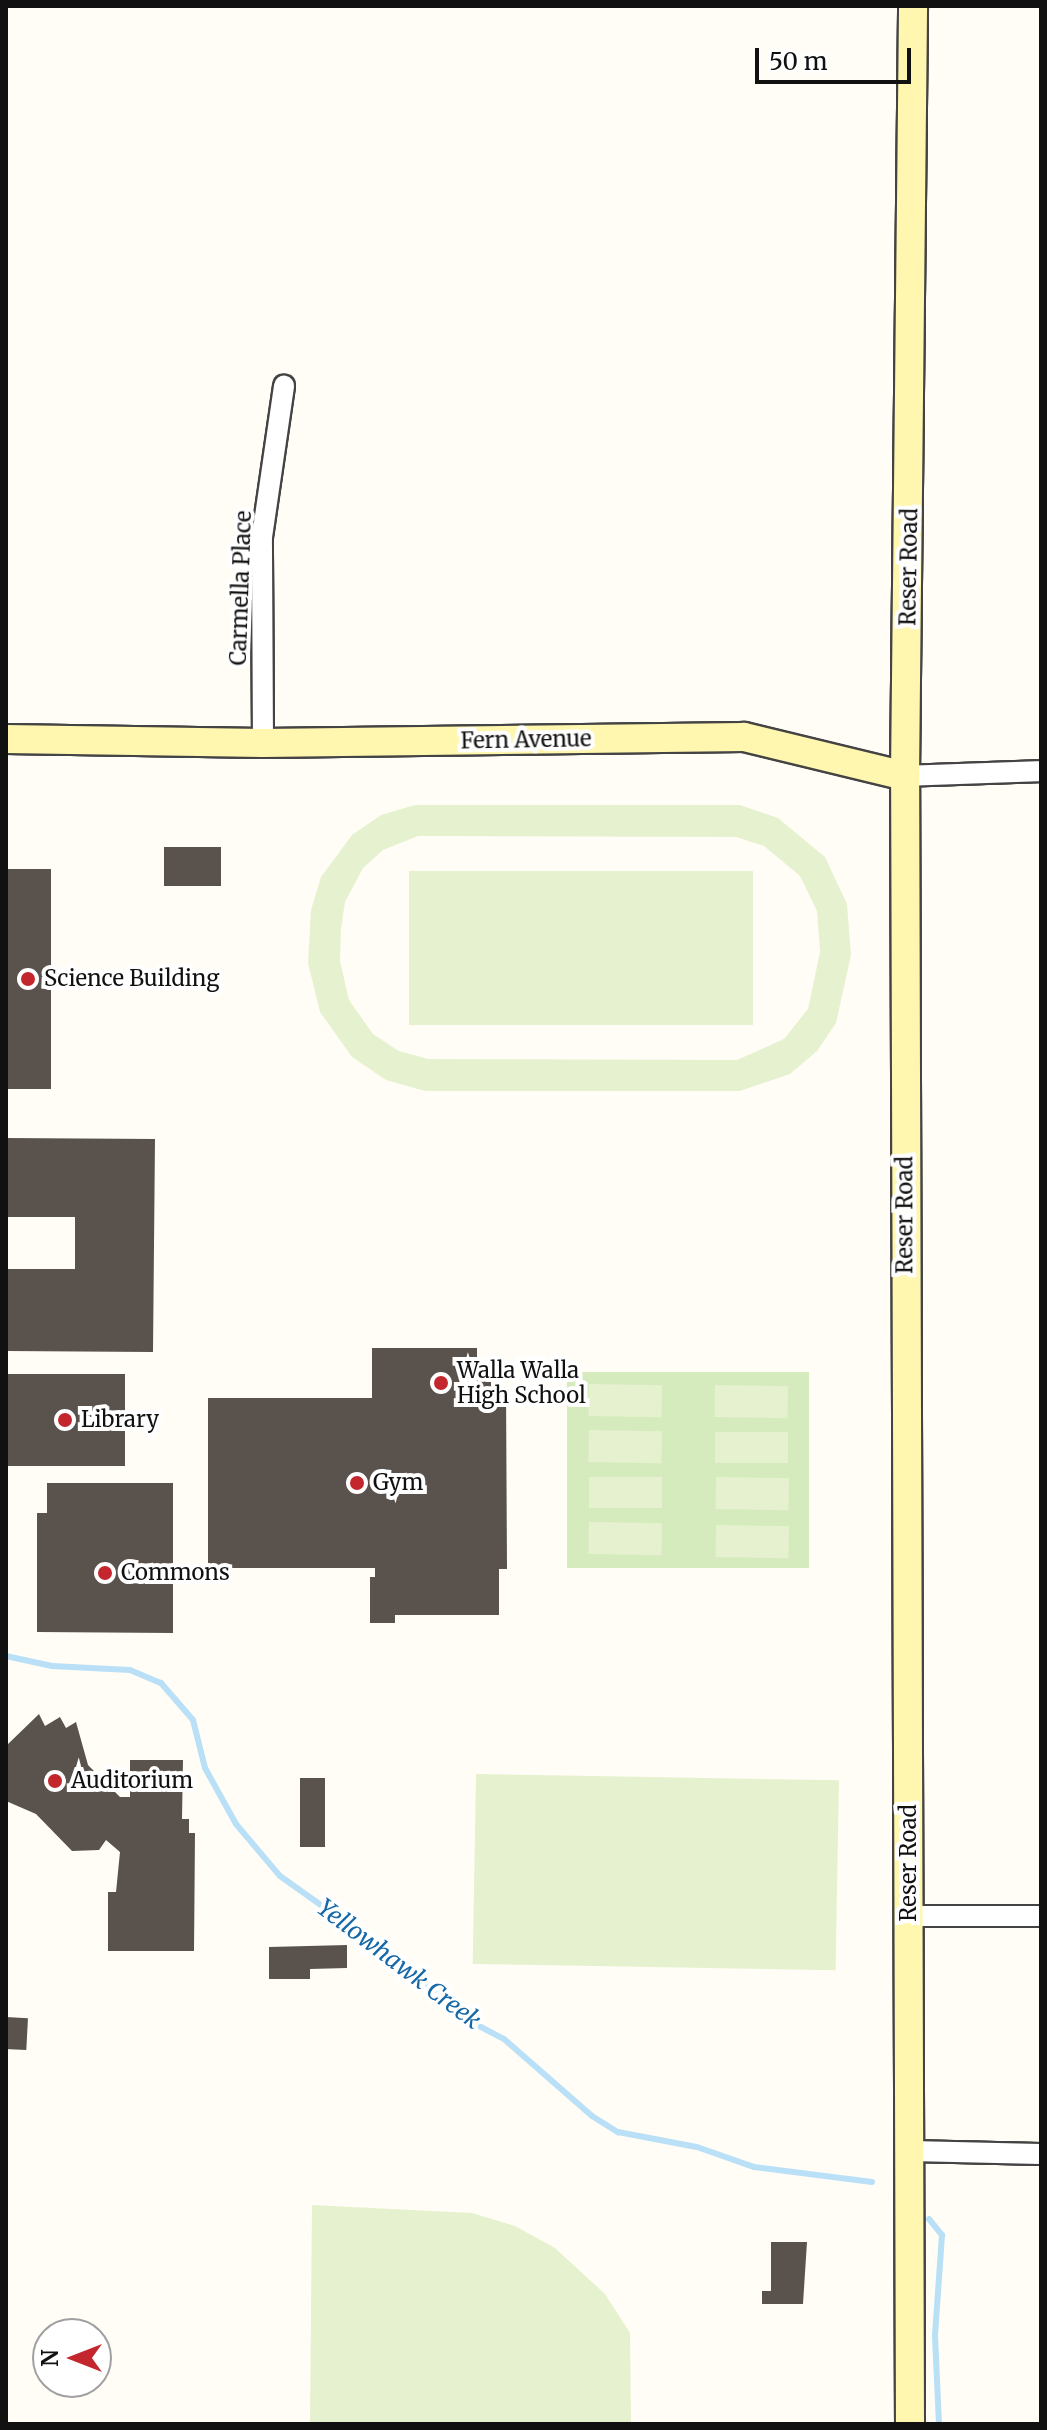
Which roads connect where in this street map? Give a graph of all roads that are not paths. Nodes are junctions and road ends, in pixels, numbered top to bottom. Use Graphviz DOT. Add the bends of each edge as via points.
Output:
graph roads {
  1 [pos="913,6"];
  2 [pos="284,386"];
  3 [pos="6,739"];
  4 [pos="263,743"];
  5 [pos="1041,771"];
  6 [pos="905,776"];
  7 [pos="910,1916"];
  8 [pos="1041,1916"];
  9 [pos="910,2151"];
  10 [pos="1041,2154"];
  11 [pos="910,2424"];
  1 -- 6 [label="main road, Reser Road"];
  2 -- 4 [label="street, Carmella Place" via="262,537"];
  3 -- 4 [label="main road, Fern Avenue"];
  4 -- 6 [label="main road, Fern Avenue" via="744,737"];
  5 -- 6 [label="street, Fern Avenue"];
  6 -- 7 [label="main road, Reser Road"];
  7 -- 8 [label="street"];
  7 -- 9 [label="main road, Reser Road"];
  9 -- 10 [label="street"];
  9 -- 11 [label="main road, Reser Road"];
}
